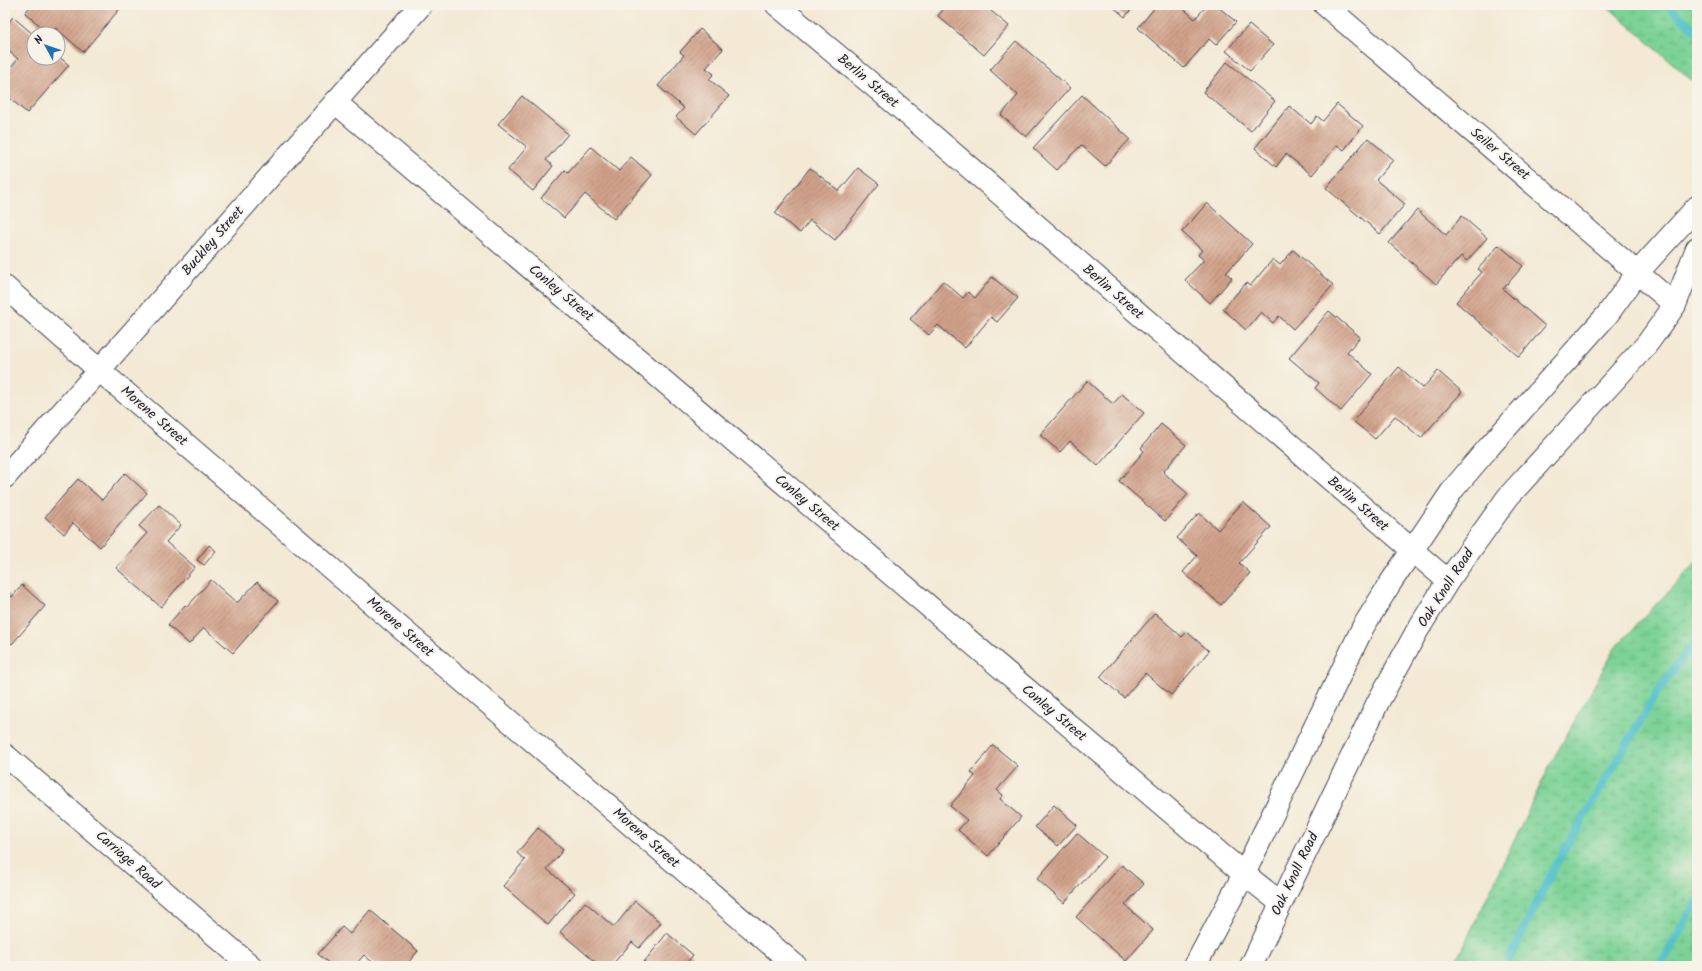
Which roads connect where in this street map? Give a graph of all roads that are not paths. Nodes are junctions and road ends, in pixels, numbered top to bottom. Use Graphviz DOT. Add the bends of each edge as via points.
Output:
graph roads {
  1 [pos="421,5"];
  2 [pos="776,5"];
  3 [pos="1325,5"];
  4 [pos="335,102"];
  5 [pos="1697,207"];
  6 [pos="1697,248"];
  7 [pos="1638,272"];
  8 [pos="5,287"];
  9 [pos="1675,305"];
  10 [pos="99,370"];
  11 [pos="5,477"];
  12 [pos="1412,551"];
  13 [pos="1448,581"];
  14 [pos="5,755"];
  15 [pos="1244,874"];
  16 [pos="1281,903"];
  17 [pos="251,966"];
  18 [pos="796,966"];
  19 [pos="1195,966"];
  20 [pos="1251,966"];
  1 -- 4 [label="street, Buckley Street"];
  2 -- 12 [label="street, Berlin Street" via="910,116"];
  3 -- 7 [label="street, Seiler Street"];
  4 -- 10 [label="street, Buckley Street"];
  4 -- 15 [label="street, Conley Street"];
  5 -- 7 [label="street"];
  6 -- 9 [label="street, Oak Knoll Road"];
  7 -- 9 [label="street, Seiler Street"];
  7 -- 12 [label="street" via="1607,315 1454,488"];
  8 -- 10 [label="street, Morene Street"];
  9 -- 13 [label="street, Oak Knoll Road" via="1647,344 1508,498"];
  10 -- 11 [label="street, Buckley Street"];
  10 -- 18 [label="street, Morene Street"];
  12 -- 13 [label="street, Berlin Street"];
  12 -- 15 [label="street" via="1363,627"];
  13 -- 16 [label="street, Oak Knoll Road" via="1378,702"];
  14 -- 17 [label="street, Carriage Road"];
  15 -- 16 [label="street, Conley Street"];
  15 -- 19 [label="street"];
  16 -- 20 [label="street, Oak Knoll Road"];
}
